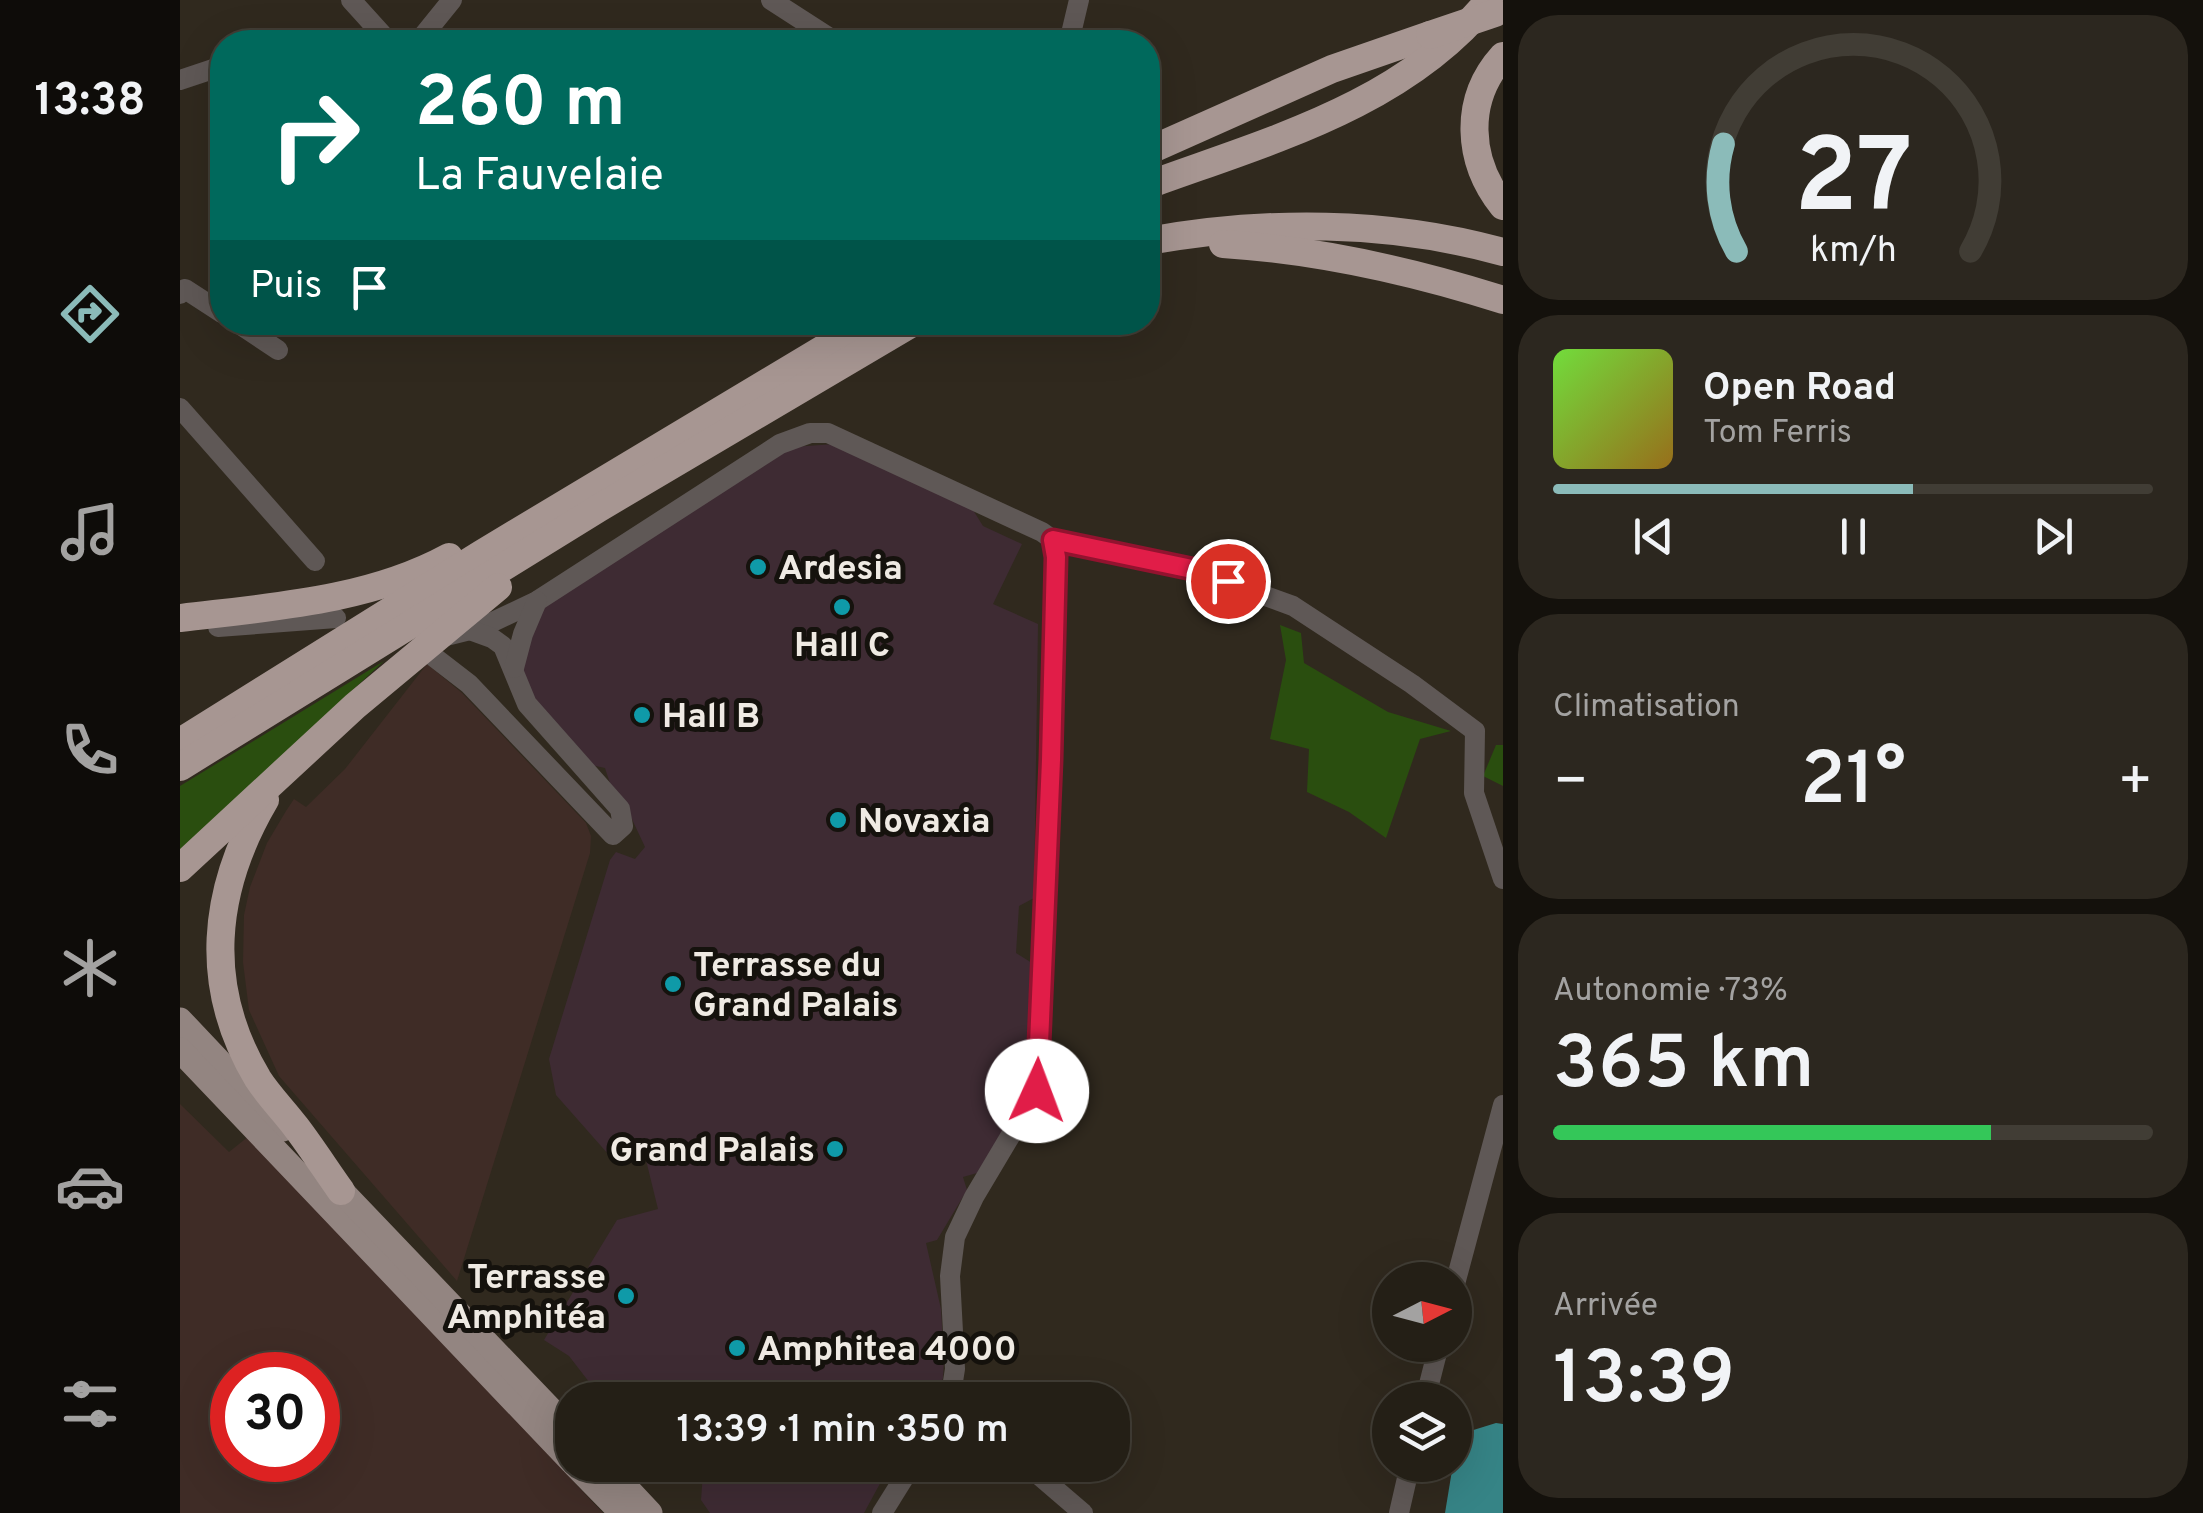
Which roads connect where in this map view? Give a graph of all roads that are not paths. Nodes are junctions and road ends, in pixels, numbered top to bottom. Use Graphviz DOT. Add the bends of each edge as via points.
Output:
graph roads {
  1 [pos="351,0"];
  2 [pos="452,0"];
  3 [pos="771,0"];
  4 [pos="1078,0"];
  5 [pos="1489,0"];
  6 [pos="1503,11"];
  7 [pos="378,30"];
  8 [pos="428,30"];
  9 [pos="817,30"];
  10 [pos="1072,30"];
  11 [pos="1503,56"];
  12 [pos="210,70"];
  13 [pos="180,80"];
  14 [pos="1160,147"];
  15 [pos="1160,180"];
  16 [pos="1503,206"];
  17 [pos="1160,239"];
  18 [pos="1160,241"];
  19 [pos="1503,252"];
  20 [pos="182,292"];
  21 [pos="1503,300"];
  22 [pos="210,307"];
  23 [pos="256,335"];
  24 [pos="847,335"];
  25 [pos="891,335"];
  26 [pos="278,350"];
  27 [pos="180,408"];
  28 [pos="604,482"];
  29 [pos="550,538"];
  30 [pos="1053,540"];
  31 [pos="315,561"];
  32 [pos="536,601"];
  33 [pos="180,618"];
  34 [pos="336,618"];
  35 [pos="470,630"];
  36 [pos="180,631"];
  37 [pos="435,648"];
  38 [pos="514,668"];
  39 [pos="180,742"];
  40 [pos="180,767"];
  41 [pos="280,775"];
  42 [pos="180,868"];
  43 [pos="1503,879"];
  44 [pos="180,1020"];
  45 [pos="180,1050"];
  46 [pos="1503,1105"];
  47 [pos="341,1190"];
  48 [pos="1461,1262"];
  49 [pos="510,1382"];
  50 [pos="953,1382"];
  51 [pos="555,1418"];
  52 [pos="555,1440"];
  53 [pos="592,1482"];
  54 [pos="621,1482"];
  55 [pos="901,1482"];
  56 [pos="1046,1482"];
  57 [pos="1406,1482"];
  58 [pos="622,1513"];
  59 [pos="650,1513"];
  60 [pos="882,1513"];
  61 [pos="1082,1513"];
  62 [pos="1399,1513"];
  1 -- 7 [label="street"];
  2 -- 8 [label="street"];
  3 -- 9 [label="street"];
  4 -- 10 [label="street"];
  5 -- 15 [label="highway" via="1440,50 1372,96"];
  6 -- 14 [label="highway, bridge" via="1332,69"];
  11 -- 16 [label="highway" via="1480,94 1474,136 1481,170"];
  12 -- 13 [label="street"];
  17 -- 19 [label="highway" via="1320,227"];
  18 -- 21 [label="highway" via="1301,250"];
  20 -- 22 [label="street"];
  23 -- 26 [label="street"];
  24 -- 28 [label="highway"];
  25 -- 29 [label="highway"];
  27 -- 31 [label="street"];
  28 -- 33 [label="highway" via="393,580 314,600"];
  28 -- 39 [label="highway"];
  29 -- 37 [label="highway"];
  29 -- 40 [label="highway"];
  30 -- 32 [label="street" via="840,436 810,433 780,444"];
  30 -- 43 [label="street" via="1192,569 1293,606 1464,722 1474,731 1474,792"];
  30 -- 50 [label="street" via="1037,1091 955,1236"];
  32 -- 35 [label="street"];
  32 -- 38 [label="street"];
  34 -- 36 [label="street"];
  35 -- 37 [label="street"];
  35 -- 38 [label="street" via="498,642"];
  37 -- 38 [label="street" via="613,835 623,826 620,809 526,704"];
  37 -- 41 [label="highway"];
  41 -- 42 [label="highway"];
  41 -- 47 [label="highway" via="243,839 228,881 222,970 246,1056"];
  44 -- 47 [label="main road"];
  45 -- 49 [label="main road"];
  46 -- 48 [label="street"];
  47 -- 49 [label="main road"];
  49 -- 51 [label="main road"];
  49 -- 52 [label="main road"];
  53 -- 58 [label="main road"];
  54 -- 59 [label="main road"];
  55 -- 60 [label="street"];
  56 -- 61 [label="street"];
  57 -- 62 [label="street"];
}
